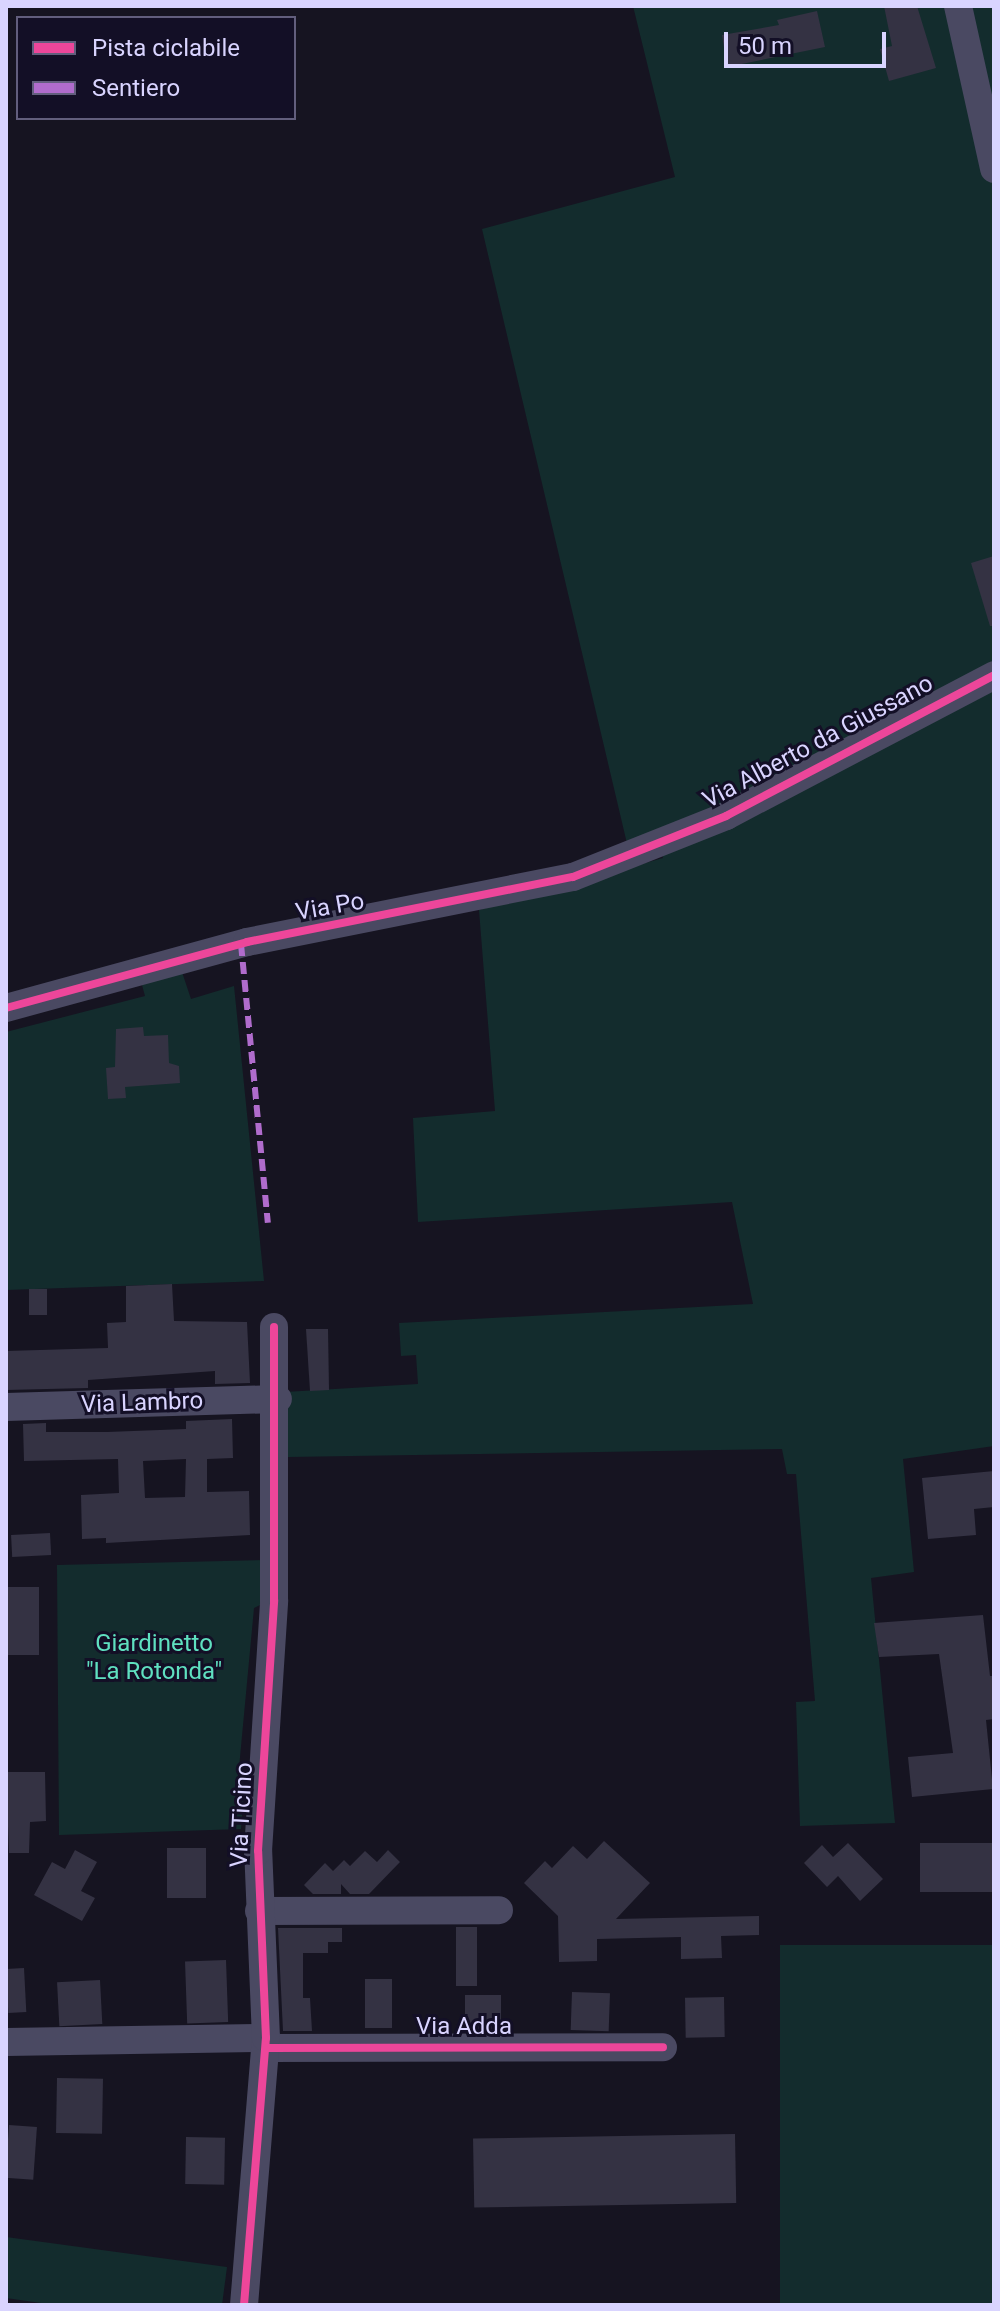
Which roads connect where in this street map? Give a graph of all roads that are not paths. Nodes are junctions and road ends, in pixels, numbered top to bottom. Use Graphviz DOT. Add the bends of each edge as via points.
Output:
graph roads {
  1 [pos="958,6"];
  2 [pos="994,169"];
  3 [pos="994,675"];
  4 [pos="660,844"];
  5 [pos="6,1008"];
  6 [pos="274,1327"];
  7 [pos="278,1399"];
  8 [pos="6,1407"];
  9 [pos="499,1910"];
  10 [pos="259,1911"];
  11 [pos="6,2042"];
  12 [pos="266,2043"];
  13 [pos="663,2047"];
  14 [pos="244,2305"];
  1 -- 2 [label="street"];
  3 -- 4 [label="street, Via Alberto da Giussano" via="726,816"];
  4 -- 5 [label="street, Via Po" via="573,877 247,942"];
  6 -- 7 [label="street, Via Ticino"];
  7 -- 8 [label="street, Via Lambro"];
  7 -- 10 [label="street, Via Ticino"];
  9 -- 10 [label="street"];
  10 -- 12 [label="street, Via Ticino"];
  11 -- 12 [label="street, Via Adda"];
  12 -- 13 [label="street, Via Adda"];
  12 -- 14 [label="street, Via Ticino"];
}
